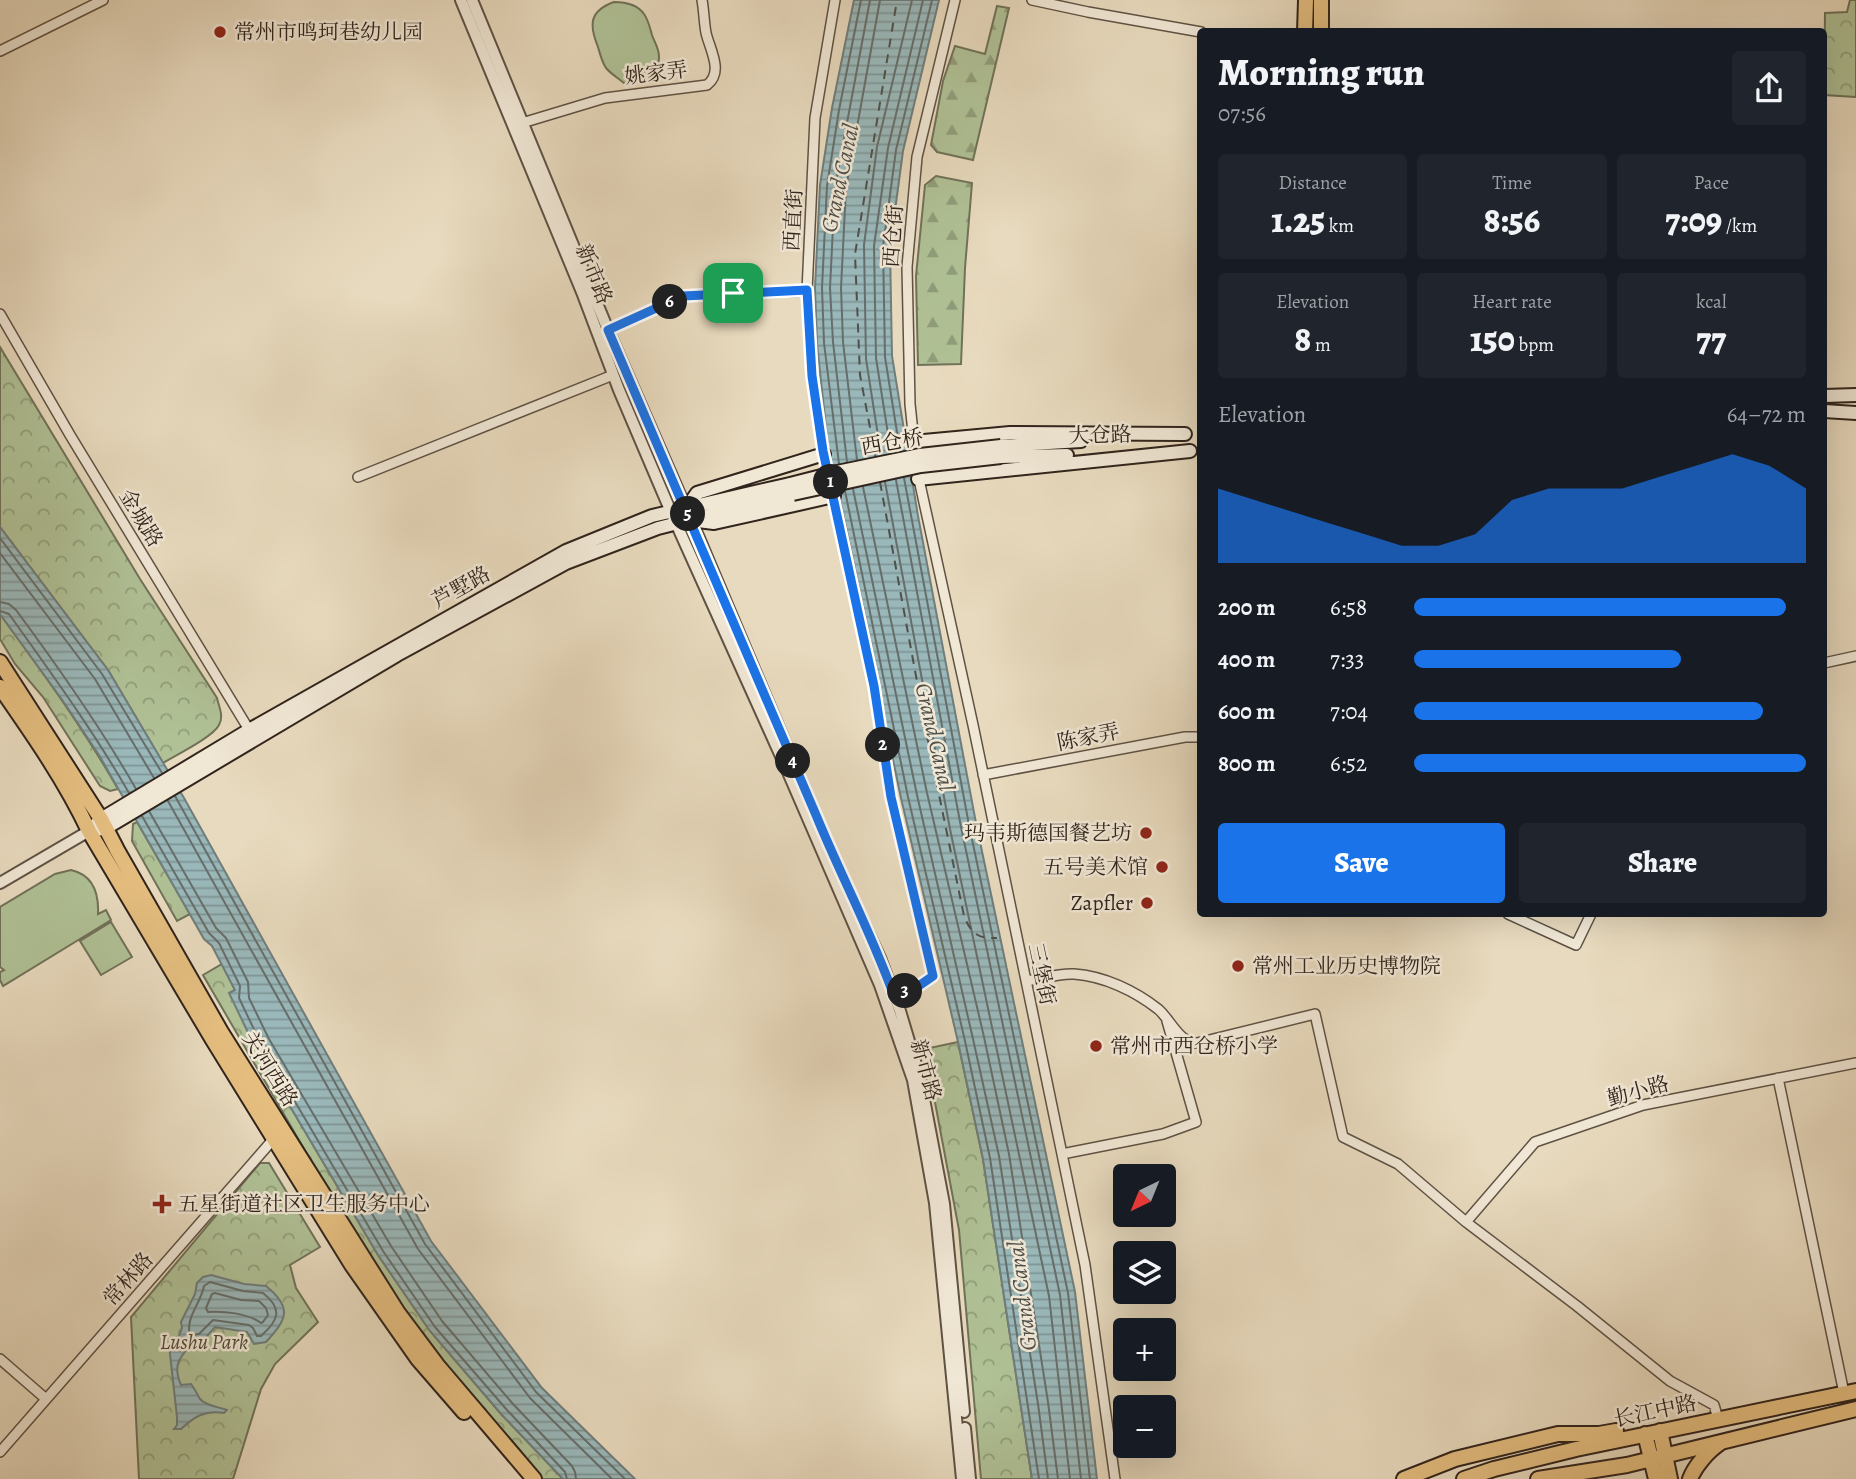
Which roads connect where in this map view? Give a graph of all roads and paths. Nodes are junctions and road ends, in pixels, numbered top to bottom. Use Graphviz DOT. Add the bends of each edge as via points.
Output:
graph roads {
  1 [pos="103,0"];
  2 [pos="461,0"];
  3 [pos="472,0"];
  4 [pos="702,0"];
  5 [pos="835,0"];
  6 [pos="955,0"];
  7 [pos="1032,0"];
  8 [pos="1306,0"];
  9 [pos="1321,0"];
  10 [pos="1305,28"];
  11 [pos="1321,28"];
  12 [pos="1197,31"];
  13 [pos="0,51"];
  14 [pos="522,123"];
  15 [pos="807,290"];
  16 [pos="0,314"];
  17 [pos="608,330"];
  18 [pos="613,375"];
  19 [pos="1856,395"];
  20 [pos="1827,396"];
  21 [pos="1827,411"];
  22 [pos="1856,413"];
  23 [pos="1197,433"];
  24 [pos="1185,434"];
  25 [pos="913,442"];
  26 [pos="1195,451"];
  27 [pos="1001,452"];
  28 [pos="824,454"];
  29 [pos="358,477"];
  30 [pos="918,479"];
  31 [pos="792,489"];
  32 [pos="834,496"];
  33 [pos="688,514"];
  34 [pos="673,518"];
  35 [pos="1856,656"];
  36 [pos="0,662"];
  37 [pos="1827,662"];
  38 [pos="0,687"];
  39 [pos="252,735"];
  40 [pos="1197,737"];
  41 [pos="983,775"];
  42 [pos="103,823"];
  43 [pos="89,831"];
  44 [pos="0,883"];
  45 [pos="1514,917"];
  46 [pos="1590,917"];
  47 [pos="1026,981"];
  48 [pos="894,996"];
  49 [pos="1166,1018"];
  50 [pos="1856,1063"];
  51 [pos="1778,1079"];
  52 [pos="278,1133"];
  53 [pos="1062,1154"];
  54 [pos="1466,1222"];
  55 [pos="0,1359"];
  56 [pos="1850,1392"];
  57 [pos="46,1399"];
  58 [pos="1856,1409"];
  59 [pos="1718,1419"];
  60 [pos="1660,1431"];
  61 [pos="1599,1434"];
  62 [pos="1645,1434"];
  63 [pos="1731,1438"];
  64 [pos="1576,1449"];
  65 [pos="0,1452"];
  66 [pos="1659,1457"];
  67 [pos="522,1479"];
  68 [pos="534,1479"];
  69 [pos="962,1479"];
  70 [pos="970,1479"];
  71 [pos="1115,1479"];
  72 [pos="1404,1479"];
  73 [pos="1464,1479"];
  74 [pos="1538,1479"];
  75 [pos="1561,1479"];
  76 [pos="1611,1479"];
  77 [pos="1656,1479"];
  78 [pos="1670,1479"];
  79 [pos="1690,1479"];
  1 -- 13 [label="street"];
  2 -- 18 [label="street, 新市路"];
  3 -- 14 [label="street, 新市路"];
  4 -- 14 [label="street, 姚家弄" via="715,62 714,77 707,85 613,96"];
  5 -- 15 [label="street, 西直街" via="815,118"];
  6 -- 25 [label="street, 西仓街" via="917,157 907,267"];
  7 -- 12 [label="street"];
  8 -- 10 [label="main road"];
  9 -- 11 [label="main road"];
  14 -- 17 [label="street, 新市路"];
  15 -- 17 [label="street" via="683,296"];
  15 -- 28 [label="street, 西直街" via="812,376"];
  16 -- 39 [label="street, 金城路"];
  17 -- 33 [label="street, 新市路"];
  18 -- 29 [label="street"];
  18 -- 34 [label="street, 新市路"];
  19 -- 20 [label="main road"];
  21 -- 22 [label="main road"];
  23 -- 24 [label="main road, 大仓路"];
  24 -- 25 [label="main road" via="1010,433"];
  24 -- 27 [label="main road, 大仓路"];
  25 -- 30 [label="street, 西仓街"];
  26 -- 27 [label="main road, 大仓路"];
  26 -- 30 [label="main road"];
  27 -- 31 [label="main road, 西仓桥, bridge" via="920,456 838,472"];
  28 -- 32 [label="street, 西直街"];
  28 -- 33 [label="main road" via="697,493"];
  30 -- 41 [label="street, 三堡街"];
  31 -- 33 [label="main road, 芦墅路"];
  32 -- 33 [label="main road" via="714,523"];
  32 -- 48 [label="street, 西直街" via="874,686 891,797 933,976"];
  33 -- 34 [label="main road, 芦墅路"];
  33 -- 48 [label="street, 新市路"];
  34 -- 39 [label="main road, 芦墅路" via="566,563"];
  34 -- 69 [label="street, 新市路" via="880,985 913,1080 935,1203"];
  35 -- 37 [label="street"];
  36 -- 42 [label="main road, 关河西路"];
  38 -- 43 [label="main road, 关河西路" via="76,803"];
  39 -- 42 [label="main road, 芦墅路"];
  40 -- 41 [label="street, 陈家弄"];
  41 -- 47 [label="street, 三堡街"];
  42 -- 43 [label="main road"];
  42 -- 52 [label="main road, 关河西路"];
  43 -- 44 [label="street"];
  43 -- 52 [label="main road, 关河西路" via="213,1040"];
  45 -- 46 [label="street" via="1576,945"];
  47 -- 49 [label="street" via="1072,974 1095,977 1130,991"];
  47 -- 53 [label="street, 三堡街"];
  48 -- 70 [label="street, 新市路" via="920,1078 944,1204"];
  49 -- 53 [label="street" via="1196,1122 1163,1134"];
  49 -- 54 [label="street" via="1182,1037 1197,1043 1315,1014 1343,1137 1398,1164"];
  50 -- 51 [label="street, 勤小路"];
  51 -- 54 [label="street, 勤小路" via="1643,1105 1535,1142"];
  51 -- 56 [label="street"];
  52 -- 57 [label="street, 常林路"];
  52 -- 67 [label="main road, 关河西路" via="352,1265 418,1359"];
  52 -- 68 [label="main road, 关河西路" via="398,1313"];
  53 -- 71 [label="street, 三堡街" via="1085,1265"];
  54 -- 59 [label="street" via="1670,1381 1714,1405"];
  55 -- 57 [label="street"];
  56 -- 59 [label="main road, 长江中路"];
  57 -- 65 [label="street, 常林路"];
  58 -- 63 [label="main road, 长江中路"];
  59 -- 60 [label="main road, 长江中路"];
  60 -- 62 [label="main road, 长江中路"];
  60 -- 66 [label="main road"];
  61 -- 62 [label="main road" via="1626,1429"];
  61 -- 64 [label="main road"];
  61 -- 72 [label="main road" via="1558,1434 1455,1459"];
  62 -- 64 [label="main road, 长江中路"];
  62 -- 66 [label="main road"];
  63 -- 66 [label="main road, 长江中路"];
  63 -- 79 [label="main road" via="1702,1459"];
  64 -- 73 [label="main road, 长江中路"];
  66 -- 74 [label="main road, 长江中路"];
  66 -- 76 [label="main road"];
  66 -- 77 [label="main road"];
  66 -- 78 [label="main road"];
  74 -- 75 [label="main road"];
}
